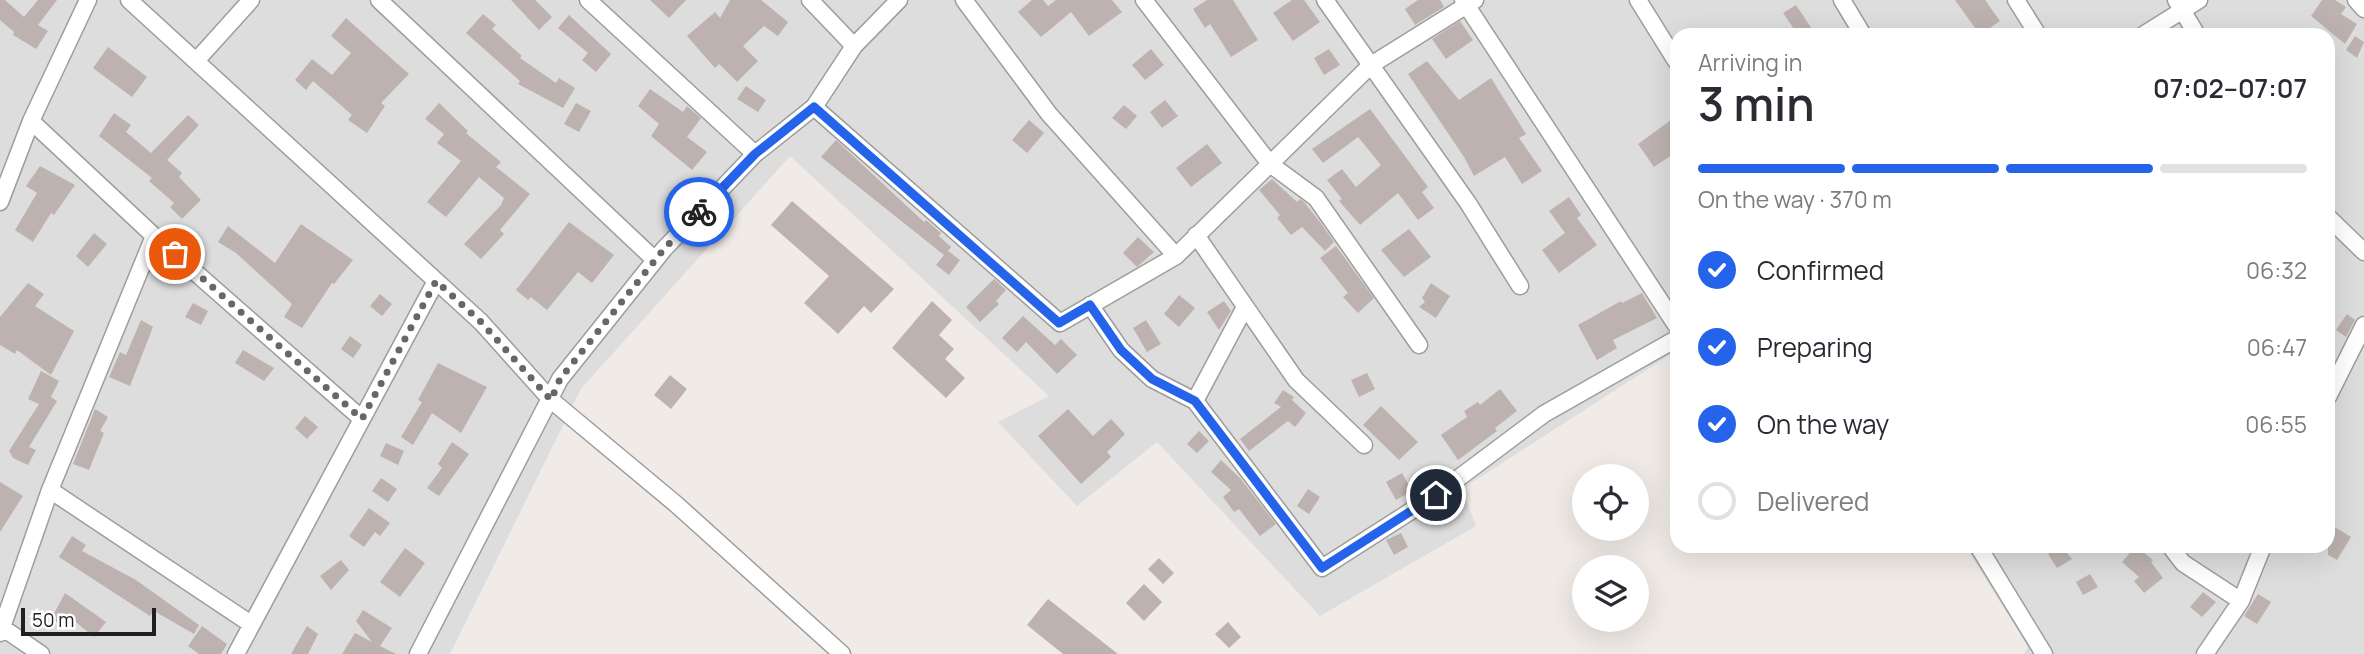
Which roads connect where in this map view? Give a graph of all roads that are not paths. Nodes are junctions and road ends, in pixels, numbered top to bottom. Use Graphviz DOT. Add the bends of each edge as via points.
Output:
graph roads {
  1 [pos="88,0"];
  2 [pos="129,0"];
  3 [pos="251,0"];
  4 [pos="379,0"];
  5 [pos="588,0"];
  6 [pos="810,0"];
  7 [pos="899,0"];
  8 [pos="964,0"];
  9 [pos="1144,0"];
  10 [pos="1325,0"];
  11 [pos="1638,0"];
  12 [pos="1842,0"];
  13 [pos="2016,0"];
  14 [pos="2199,0"];
  15 [pos="2356,0"];
  16 [pos="1468,2"];
  17 [pos="2179,5"];
  18 [pos="2364,9"];
  19 [pos="1859,28"];
  20 [pos="2034,28"];
  21 [pos="2151,28"];
  22 [pos="2193,28"];
  23 [pos="854,46"];
  24 [pos="1670,51"];
  25 [pos="195,61"];
  26 [pos="1371,65"];
  27 [pos="814,107"];
  28 [pos="31,121"];
  29 [pos="755,154"];
  30 [pos="1270,164"];
  31 [pos="0,202"];
  32 [pos="2335,224"];
  33 [pos="1196,235"];
  34 [pos="154,236"];
  35 [pos="2364,252"];
  36 [pos="1176,256"];
  37 [pos="655,260"];
  38 [pos="436,281"];
  39 [pos="1520,286"];
  40 [pos="1090,305"];
  41 [pos="1245,307"];
  42 [pos="1670,316"];
  43 [pos="2364,325"];
  44 [pos="1670,342"];
  45 [pos="1419,345"];
  46 [pos="2335,383"];
  47 [pos="551,400"];
  48 [pos="1195,401"];
  49 [pos="362,419"];
  50 [pos="1364,445"];
  51 [pos="50,490"];
  52 [pos="1982,553"];
  53 [pos="2175,553"];
  54 [pos="2260,553"];
  55 [pos="2241,601"];
  56 [pos="251,624"];
  57 [pos="1,628"];
  58 [pos="41,654"];
  59 [pos="236,654"];
  60 [pos="418,654"];
  61 [pos="842,654"];
  62 [pos="2044,654"];
  63 [pos="2205,654"];
  1 -- 28 [label="street"];
  2 -- 25 [label="street"];
  3 -- 25 [label="street"];
  4 -- 37 [label="street"];
  5 -- 29 [label="street"];
  6 -- 23 [label="street"];
  7 -- 23 [label="street"];
  8 -- 36 [label="street" via="1049,114"];
  9 -- 30 [label="street"];
  10 -- 26 [label="street"];
  11 -- 24 [label="street"];
  12 -- 19 [label="street"];
  13 -- 20 [label="street"];
  14 -- 17 [label="street"];
  15 -- 18 [label="street"];
  16 -- 26 [label="street"];
  16 -- 42 [label="street"];
  17 -- 21 [label="street"];
  17 -- 22 [label="street"];
  23 -- 27 [label="street"];
  25 -- 38 [label="street"];
  26 -- 30 [label="street"];
  26 -- 39 [label="street"];
  27 -- 29 [label="street"];
  27 -- 40 [label="street" via="1059,323"];
  28 -- 31 [label="street"];
  28 -- 34 [label="street"];
  29 -- 37 [label="street"];
  30 -- 33 [label="street"];
  30 -- 45 [label="street" via="1316,198"];
  32 -- 35 [label="street"];
  33 -- 36 [label="street"];
  33 -- 41 [label="street"];
  34 -- 49 [label="street"];
  34 -- 51 [label="street"];
  36 -- 40 [label="street"];
  37 -- 47 [label="street" via="560,379"];
  38 -- 47 [label="street" via="481,322"];
  38 -- 49 [label="street"];
  40 -- 48 [label="street" via="1121,350 1152,379"];
  41 -- 48 [label="street"];
  41 -- 50 [label="street" via="1296,380"];
  43 -- 46 [label="street"];
  44 -- 48 [label="street" via="1544,414 1436,495 1322,568"];
  47 -- 60 [label="street"];
  47 -- 61 [label="street" via="677,505"];
  49 -- 56 [label="street"];
  51 -- 56 [label="street"];
  51 -- 57 [label="street"];
  52 -- 62 [label="street"];
  53 -- 55 [label="street" via="2183,563"];
  54 -- 55 [label="street"];
  55 -- 63 [label="street"];
  56 -- 59 [label="street"];
  57 -- 58 [label="street"];
}
